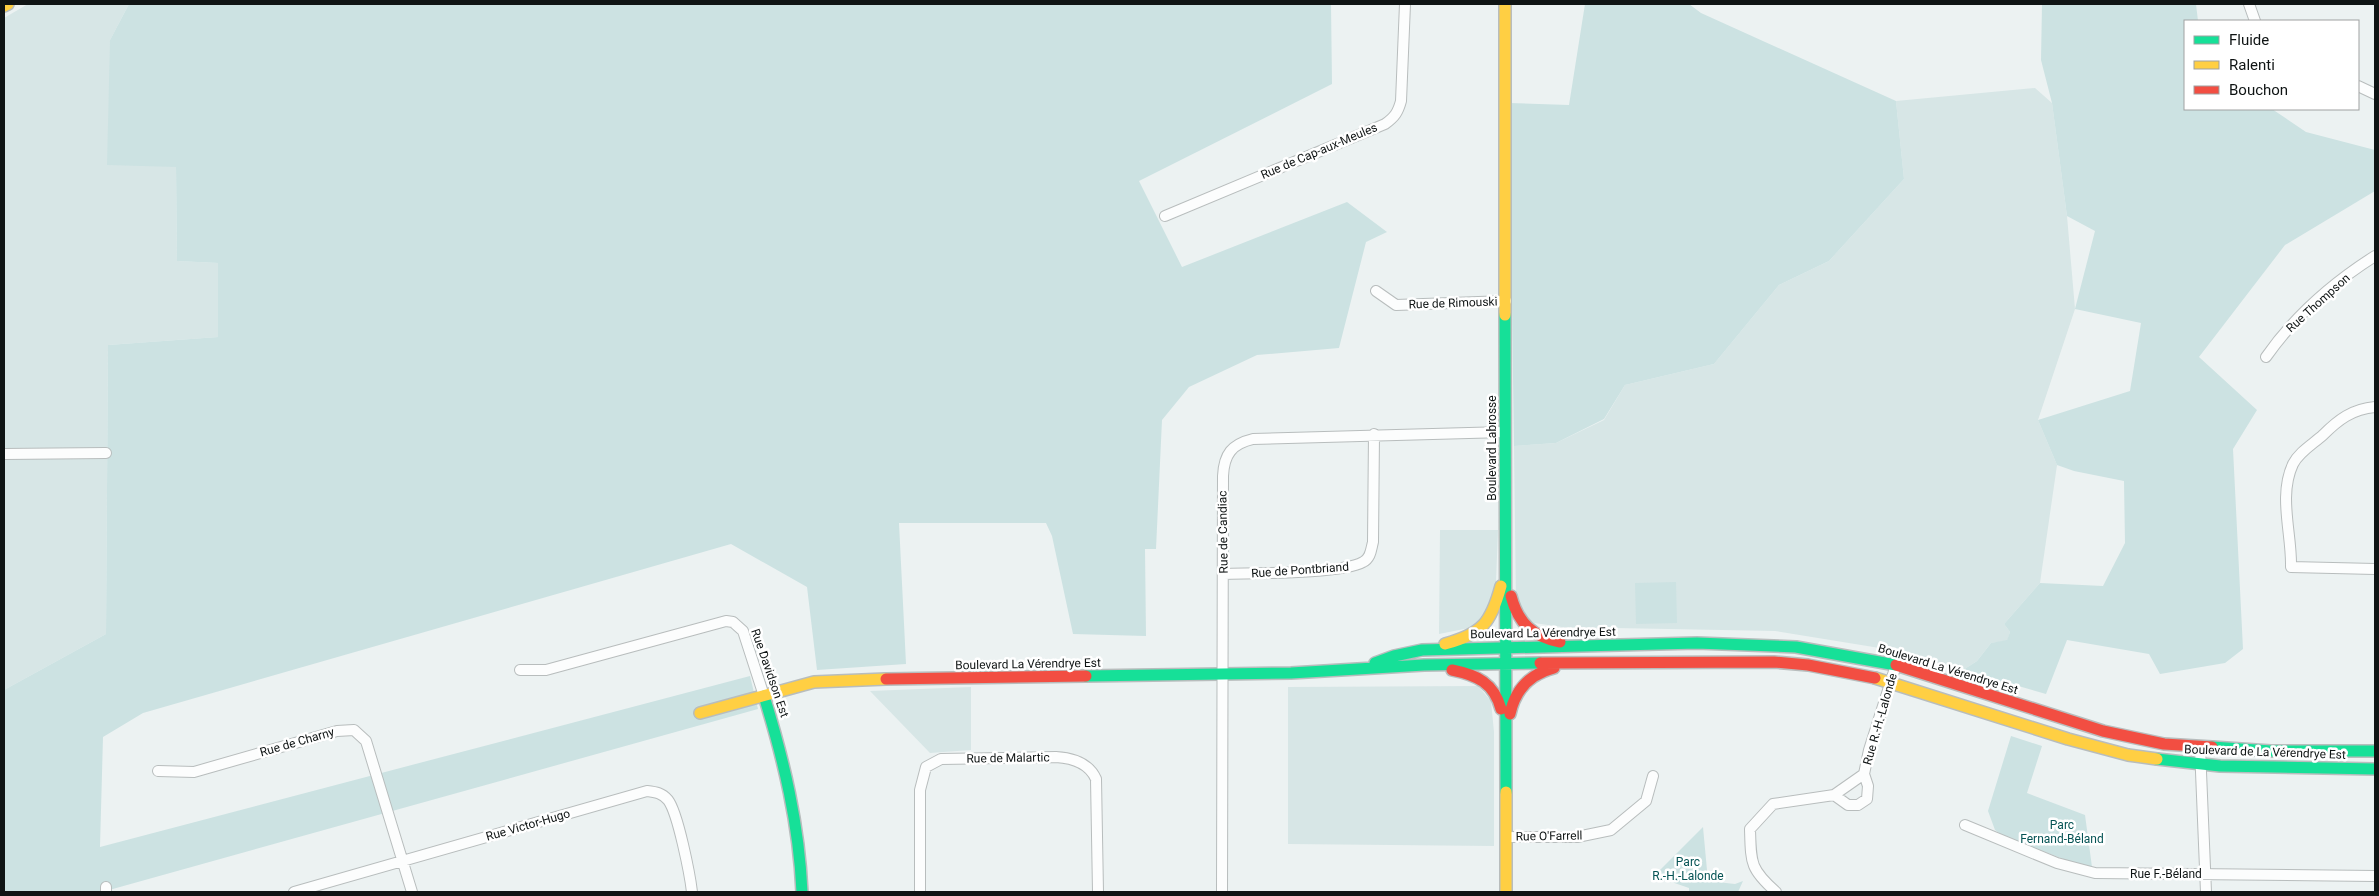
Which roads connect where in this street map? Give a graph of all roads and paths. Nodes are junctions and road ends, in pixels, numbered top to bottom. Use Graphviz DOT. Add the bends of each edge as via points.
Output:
graph roads {
  1 [pos="8,4"];
  2 [pos="1404,4"];
  3 [pos="1505,4"];
  4 [pos="2249,4"];
  5 [pos="4,6"];
  6 [pos="2255,20"];
  7 [pos="2359,86"];
  8 [pos="2375,94"];
  9 [pos="1165,216"];
  10 [pos="2375,256"];
  11 [pos="1376,291"];
  12 [pos="1506,301"];
  13 [pos="2266,357"];
  14 [pos="2375,407"];
  15 [pos="1505,432"];
  16 [pos="1374,434"];
  17 [pos="106,453"];
  18 [pos="4,454"];
  19 [pos="1506,566"];
  20 [pos="2375,569"];
  21 [pos="1224,574"];
  22 [pos="1590,646"];
  23 [pos="1505,648"];
  24 [pos="1422,650"];
  25 [pos="1581,663"];
  26 [pos="1505,664"];
  27 [pos="1424,665"];
  28 [pos="1896,665"];
  29 [pos="1361,668"];
  30 [pos="520,670"];
  31 [pos="1222,675"];
  32 [pos="1891,683"];
  33 [pos="764,696"];
  34 [pos="700,713"];
  35 [pos="1506,744"];
  36 [pos="2095,747"];
  37 [pos="2200,748"];
  38 [pos="2375,751"];
  39 [pos="2199,765"];
  40 [pos="2375,769"];
  41 [pos="158,771"];
  42 [pos="1864,774"];
  43 [pos="1653,776"];
  44 [pos="1834,795"];
  45 [pos="1965,825"];
  46 [pos="1506,837"];
  47 [pos="403,861"];
  48 [pos="2206,874"];
  49 [pos="2375,876"];
  50 [pos="310,890"];
  51 [pos="294,892"];
  52 [pos="412,892"];
  53 [pos="692,892"];
  54 [pos="802,892"];
  55 [pos="920,892"];
  56 [pos="1098,892"];
  57 [pos="1222,892"];
  58 [pos="1506,892"];
  59 [pos="1776,892"];
  60 [pos="2206,892"];
  1 -- 5 [label="main road"];
  2 -- 9 [label="street, Rue de Cap-aux-Meules" via="1401,101 1398,112 1391,119"];
  3 -- 12 [label="main road, Boulevard Labrosse"];
  4 -- 6 [label="street"];
  7 -- 8 [label="street"];
  10 -- 13 [label="street, Rue Thompson" via="2337,283 2280,337"];
  11 -- 12 [label="street, Rue de Rimouski" via="1396,305"];
  12 -- 15 [label="main road, Boulevard Labrosse"];
  14 -- 20 [label="street" via="2344,416 2302,453 2293,464 2287,505 2291,567"];
  15 -- 16 [label="street, Rue de Candiac"];
  15 -- 19 [label="main road, Boulevard Labrosse"];
  16 -- 21 [label="street, Rue de Candiac" via="1253,439 1231,449 1224,467"];
  16 -- 21 [label="street, Rue de Pontbriand" via="1373,542 1365,562 1338,569"];
  17 -- 18 [label="street"];
  19 -- 22 [label="main road" via="1513,606 1527,629 1551,641"];
  19 -- 23 [label="main road, Boulevard Labrosse"];
  19 -- 24 [label="main road" via="1494,610 1485,627 1468,638"];
  21 -- 31 [label="street, Rue de Candiac"];
  22 -- 23 [label="main road, Boulevard La Vérendrye Est"];
  22 -- 28 [label="main road, Boulevard La Vérendrye Est" via="1770,645 1828,651"];
  23 -- 24 [label="main road, Boulevard La Vérendrye Est"];
  23 -- 26 [label="main road, Boulevard Labrosse"];
  24 -- 29 [label="main road, Boulevard La Vérendrye Est"];
  25 -- 26 [label="main road, Boulevard La Vérendrye Est"];
  25 -- 32 [label="main road, Boulevard La Vérendrye Est" via="1774,662 1838,670"];
  25 -- 35 [label="main road" via="1542,670 1526,682 1510,708"];
  26 -- 27 [label="main road, Boulevard La Vérendrye Est"];
  26 -- 35 [label="main road, Boulevard Labrosse"];
  27 -- 29 [label="main road, Boulevard La Vérendrye Est"];
  27 -- 35 [label="main road" via="1479,676 1491,685 1500,702"];
  28 -- 32 [label="street, Rue R.-H.-Lalonde"];
  28 -- 37 [label="main road, Boulevard La Vérendrye Est" via="2103,731"];
  29 -- 31 [label="main road, Boulevard La Vérendrye Est"];
  30 -- 33 [label="street, Rue Davidson Est" via="546,670 726,621 743,630"];
  31 -- 33 [label="main road, Boulevard La Vérendrye Est" via="850,679 814,682"];
  31 -- 57 [label="street, Rue de Candiac"];
  32 -- 36 [label="main road, Boulevard La Vérendrye Est"];
  32 -- 42 [label="street, Rue R.-H.-Lalonde"];
  33 -- 34 [label="main road, Boulevard La Vérendrye Est"];
  33 -- 54 [label="main road, Rue Davidson Est" via="788,772 795,808"];
  35 -- 46 [label="main road, Boulevard Labrosse"];
  36 -- 39 [label="main road, Boulevard de La Vérendrye Est"];
  37 -- 38 [label="main road, Boulevard La Vérendrye Est"];
  37 -- 39 [label="street"];
  39 -- 40 [label="main road, Boulevard de La Vérendrye Est"];
  39 -- 48 [label="street"];
  41 -- 47 [label="street, Rue de Charny" via="194,772 336,731 354,730 366,741"];
  42 -- 44 [label="street, Rue R.-H.-Lalonde"];
  42 -- 44 [label="street, Rue R.-H.-Lalonde" via="1868,786 1866,799 1858,805 1848,805"];
  43 -- 46 [label="street, Rue O'Farrell" via="1646,801 1611,830 1577,837"];
  44 -- 59 [label="street, Rue R.-H.-Lalonde" via="1773,804 1750,829 1751,861 1755,870"];
  45 -- 48 [label="street, Rue F.-Béland" via="2084,871"];
  46 -- 58 [label="main road, Boulevard Labrosse"];
  47 -- 50 [label="street, Rue Victor-Hugo"];
  47 -- 52 [label="street, Rue de Charny"];
  47 -- 53 [label="street, Rue Victor-Hugo" via="638,793 655,792 672,806 691,876"];
  48 -- 49 [label="street, Rue F.-Béland"];
  48 -- 60 [label="street"];
  50 -- 51 [label="street, Rue Victor-Hugo"];
  55 -- 56 [label="street, Rue de Malartic" via="920,790 926,766 941,759 1056,757 1080,762 1096,778"];
}
